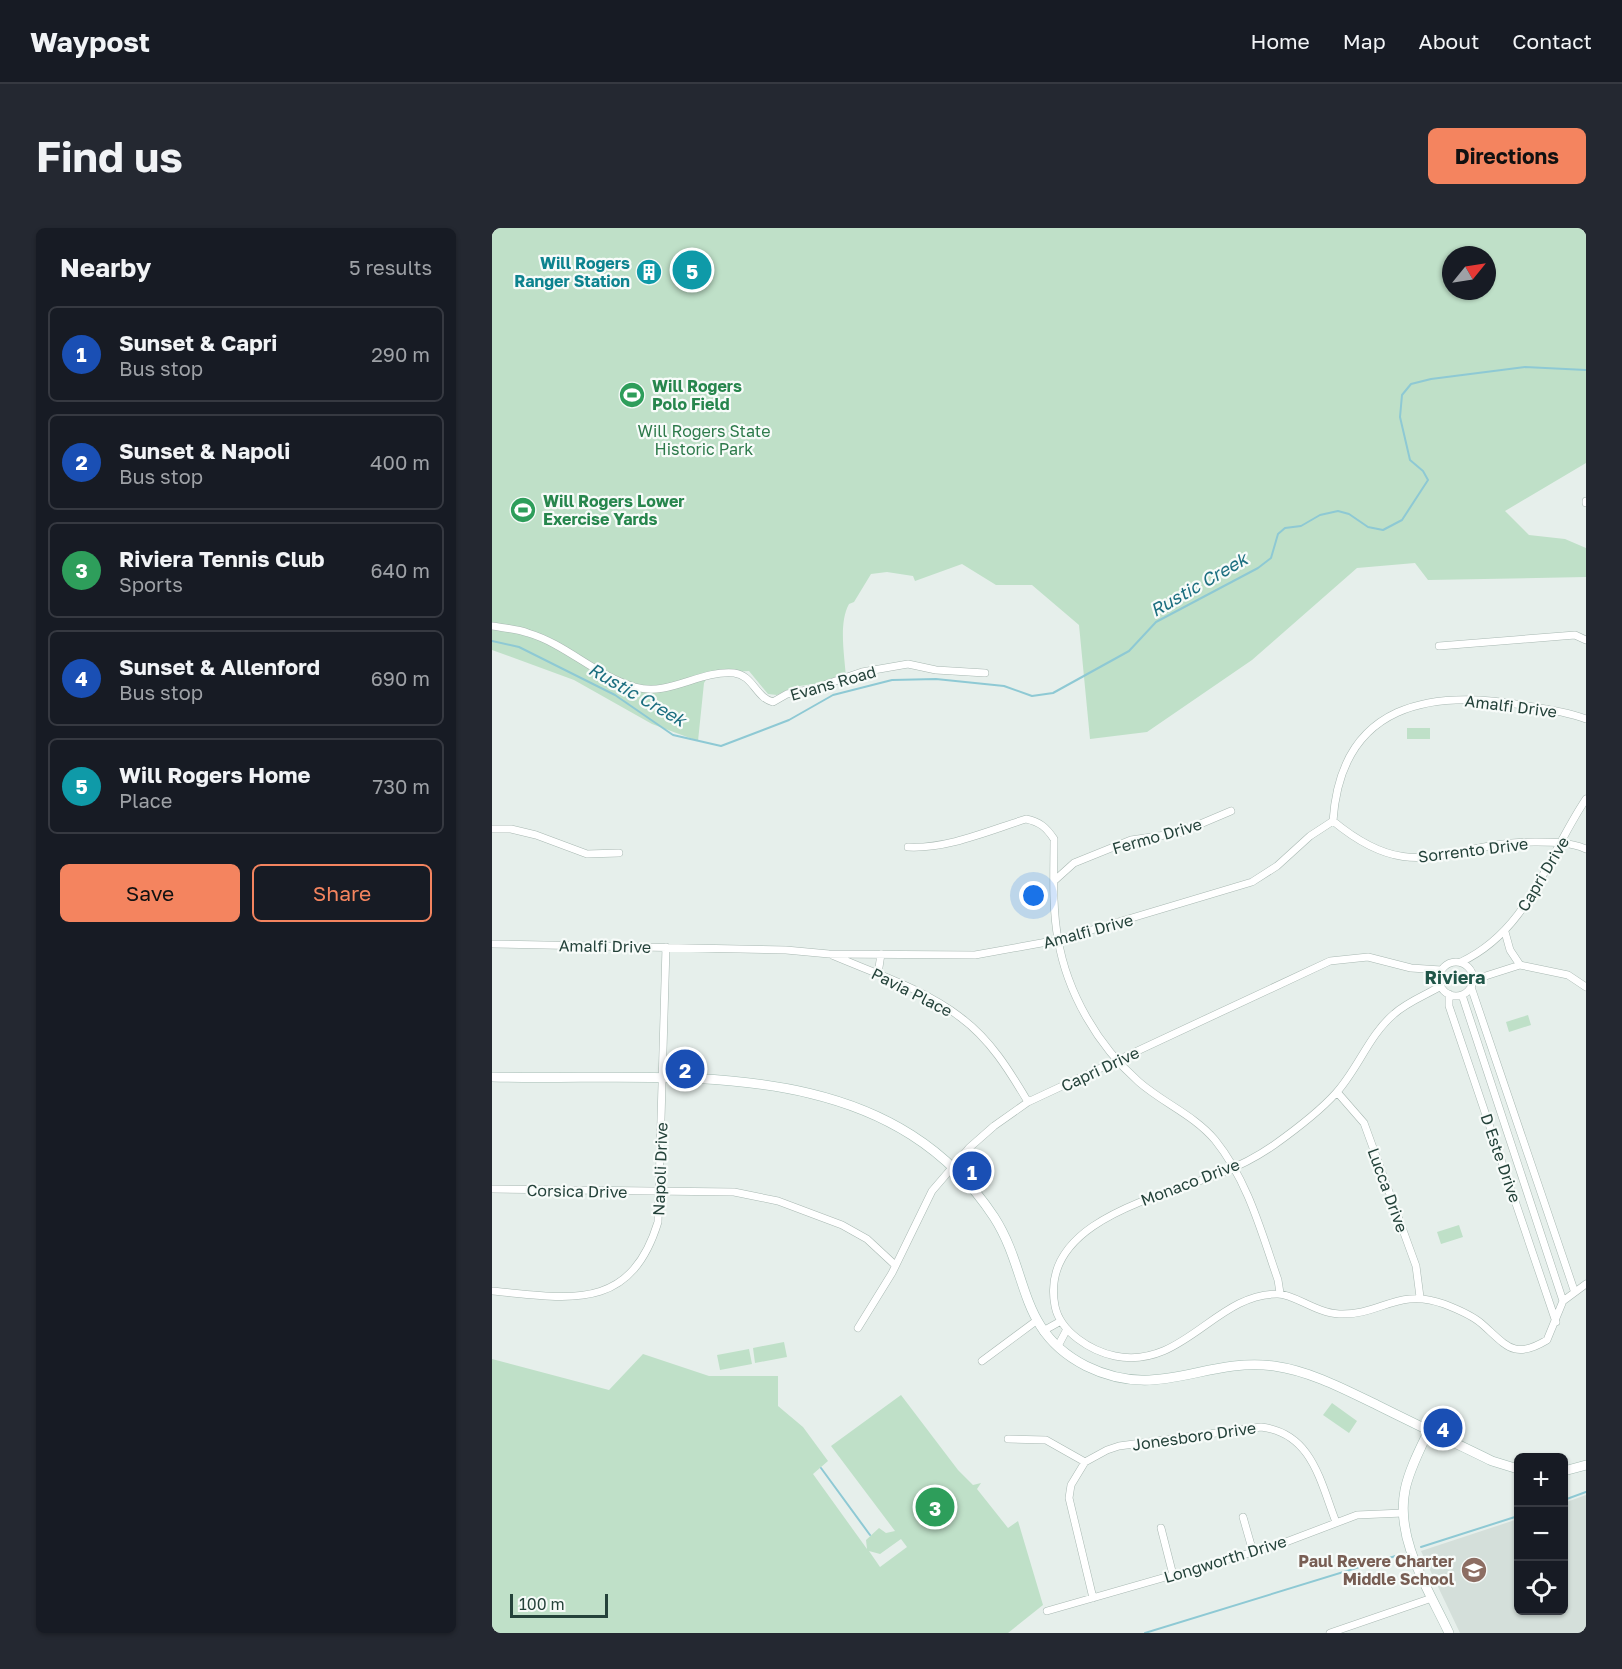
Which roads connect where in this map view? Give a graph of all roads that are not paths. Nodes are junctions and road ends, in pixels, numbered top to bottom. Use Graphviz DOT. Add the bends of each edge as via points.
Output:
graph roads {
  1 [pos="492,626"];
  2 [pos="1586,640"];
  3 [pos="1439,646"];
  4 [pos="985,673"];
  5 [pos="1586,718"];
  6 [pos="1586,800"];
  7 [pos="1232,811"];
  8 [pos="1333,821"];
  9 [pos="492,830"];
  10 [pos="1563,843"];
  11 [pos="908,847"];
  12 [pos="1586,849"];
  13 [pos="619,853"];
  14 [pos="1054,881"];
  15 [pos="1505,932"];
  16 [pos="1058,939"];
  17 [pos="492,944"];
  18 [pos="666,947"];
  19 [pos="829,954"];
  20 [pos="881,954"];
  21 [pos="1461,962"];
  22 [pos="1520,965"];
  23 [pos="1441,970"];
  24 [pos="878,975"];
  25 [pos="1472,983"];
  26 [pos="1441,986"];
  27 [pos="1586,987"];
  28 [pos="1449,994"];
  29 [pos="1462,995"];
  30 [pos="1117,1061"];
  31 [pos="492,1077"];
  32 [pos="664,1078"];
  33 [pos="1337,1092"];
  34 [pos="1029,1102"];
  35 [pos="953,1166"];
  36 [pos="1234,1167"];
  37 [pos="492,1189"];
  38 [pos="660,1192"];
  39 [pos="895,1265"];
  40 [pos="1586,1284"];
  41 [pos="1575,1290"];
  42 [pos="492,1291"];
  43 [pos="1280,1293"];
  44 [pos="1420,1298"];
  45 [pos="1563,1301"];
  46 [pos="1061,1321"];
  47 [pos="1036,1322"];
  48 [pos="1556,1322"];
  49 [pos="858,1328"];
  50 [pos="1067,1329"];
  51 [pos="1043,1331"];
  52 [pos="1058,1346"];
  53 [pos="982,1361"];
  54 [pos="1429,1430"];
  55 [pos="1008,1439"];
  56 [pos="1085,1462"];
  57 [pos="1586,1465"];
  58 [pos="1514,1468"];
  59 [pos="1568,1470"];
  60 [pos="1402,1513"];
  61 [pos="1243,1517"];
  62 [pos="1336,1522"];
  63 [pos="1161,1528"];
  64 [pos="1253,1552"];
  65 [pos="1173,1575"];
  66 [pos="1093,1598"];
  67 [pos="1432,1598"];
  68 [pos="1047,1611"];
  69 [pos="1362,1623"];
  70 [pos="1330,1633"];
  71 [pos="1364,1633"];
  72 [pos="1449,1633"];
  1 -- 4 [label="street, Evans Road" via="529,633 614,679 650,691 735,673 744,676 767,701 773,702 787,694 862,672 908,664"];
  2 -- 3 [label="street" via="1575,635"];
  5 -- 8 [label="street, Amalfi Drive" via="1498,701 1448,698 1406,708 1378,724 1358,747 1339,784"];
  6 -- 10 [label="street, Capri Drive"];
  7 -- 14 [label="street, Fermo Drive" via="1179,833 1131,840 1074,863"];
  8 -- 10 [label="street, Sorrento Drive" via="1373,849 1405,858 1439,857 1490,846"];
  8 -- 16 [label="street, Amalfi Drive" via="1252,882"];
  9 -- 13 [label="street" via="511,829 536,835 587,854"];
  10 -- 12 [label="street, Sorrento Drive"];
  10 -- 15 [label="street, Capri Drive" via="1529,903"];
  11 -- 14 [label="street" via="923,848 1026,819 1035,821 1044,825 1054,839"];
  14 -- 16 [label="street"];
  15 -- 21 [label="street, Capri Drive"];
  15 -- 22 [label="street"];
  16 -- 20 [label="street, Amalfi Drive" via="975,955"];
  16 -- 30 [label="street" via="1083,1013"];
  17 -- 18 [label="street, Amalfi Drive"];
  18 -- 19 [label="street, Amalfi Drive"];
  18 -- 32 [label="street, Napoli Drive"];
  19 -- 20 [label="street, Amalfi Drive"];
  19 -- 24 [label="street, Pavia Place"];
  20 -- 24 [label="street"];
  21 -- 23 [label="street" via="1450,962"];
  21 -- 25 [label="street, D Este Drive" via="1470,969"];
  22 -- 25 [label="street"];
  22 -- 27 [label="street" via="1568,975"];
  23 -- 26 [label="street"];
  23 -- 30 [label="street, Capri Drive" via="1411,968 1368,957 1330,961"];
  24 -- 34 [label="street, Pavia Place" via="960,1017 994,1050"];
  25 -- 29 [label="street"];
  25 -- 41 [label="street, D Este Drive"];
  26 -- 28 [label="street"];
  26 -- 33 [label="street, Monaco Drive" via="1395,1013"];
  28 -- 29 [label="street"];
  28 -- 48 [label="street, D Este Drive" via="1449,1006"];
  29 -- 45 [label="street, D Este Drive"];
  30 -- 34 [label="street, Capri Drive"];
  30 -- 36 [label="street" via="1214,1139"];
  31 -- 32 [label="main road"];
  32 -- 35 [label="main road" via="770,1084 825,1097 889,1122"];
  32 -- 38 [label="street, Napoli Drive"];
  33 -- 36 [label="street, Monaco Drive" via="1273,1145"];
  33 -- 44 [label="street, Lucca Drive" via="1364,1123 1416,1266"];
  34 -- 35 [label="street, Capri Drive" via="980,1138"];
  35 -- 39 [label="street, Capri Drive" via="933,1191"];
  35 -- 47 [label="main road" via="998,1225"];
  36 -- 43 [label="street" via="1251,1200"];
  36 -- 46 [label="street, Monaco Drive" via="1135,1202 1078,1240 1061,1258 1053,1275 1055,1309"];
  37 -- 38 [label="street, Corsica Drive"];
  38 -- 39 [label="street, Corsica Drive" via="734,1192 778,1201 842,1225 867,1239"];
  38 -- 42 [label="street, Napoli Drive" via="658,1222 645,1256 613,1286 568,1298"];
  39 -- 49 [label="street, Capri Drive"];
  40 -- 41 [label="street"];
  41 -- 45 [label="street"];
  43 -- 44 [label="street" via="1319,1312 1340,1314"];
  43 -- 50 [label="street, Monaco Drive" via="1242,1302 1196,1334 1144,1358 1094,1349"];
  44 -- 48 [label="street" via="1465,1312 1511,1349 1541,1344"];
  45 -- 48 [label="street"];
  46 -- 50 [label="street, Monaco Drive"];
  46 -- 51 [label="street"];
  47 -- 51 [label="main road"];
  47 -- 53 [label="street"];
  50 -- 52 [label="street"];
  51 -- 52 [label="main road"];
  52 -- 54 [label="main road" via="1100,1372 1143,1381 1173,1379 1229,1366 1276,1366 1339,1387"];
  54 -- 58 [label="main road"];
  54 -- 60 [label="main road" via="1409,1476"];
  55 -- 56 [label="street" via="1046,1440"];
  56 -- 62 [label="street, Jonesboro Drive" via="1119,1446 1274,1428 1288,1434 1309,1456"];
  56 -- 66 [label="street" via="1071,1485 1069,1498"];
  57 -- 59 [label="main road"];
  60 -- 62 [label="street, Longworth Drive" via="1369,1512"];
  60 -- 67 [label="main road" via="1408,1541"];
  61 -- 64 [label="street"];
  62 -- 64 [label="street, Longworth Drive"];
  63 -- 65 [label="street"];
  64 -- 65 [label="street, Longworth Drive"];
  65 -- 66 [label="street, Longworth Drive"];
  66 -- 68 [label="street, Longworth Drive"];
  67 -- 69 [label="street"];
  67 -- 72 [label="main road"];
  69 -- 70 [label="street"];
  69 -- 71 [label="street"];
}
